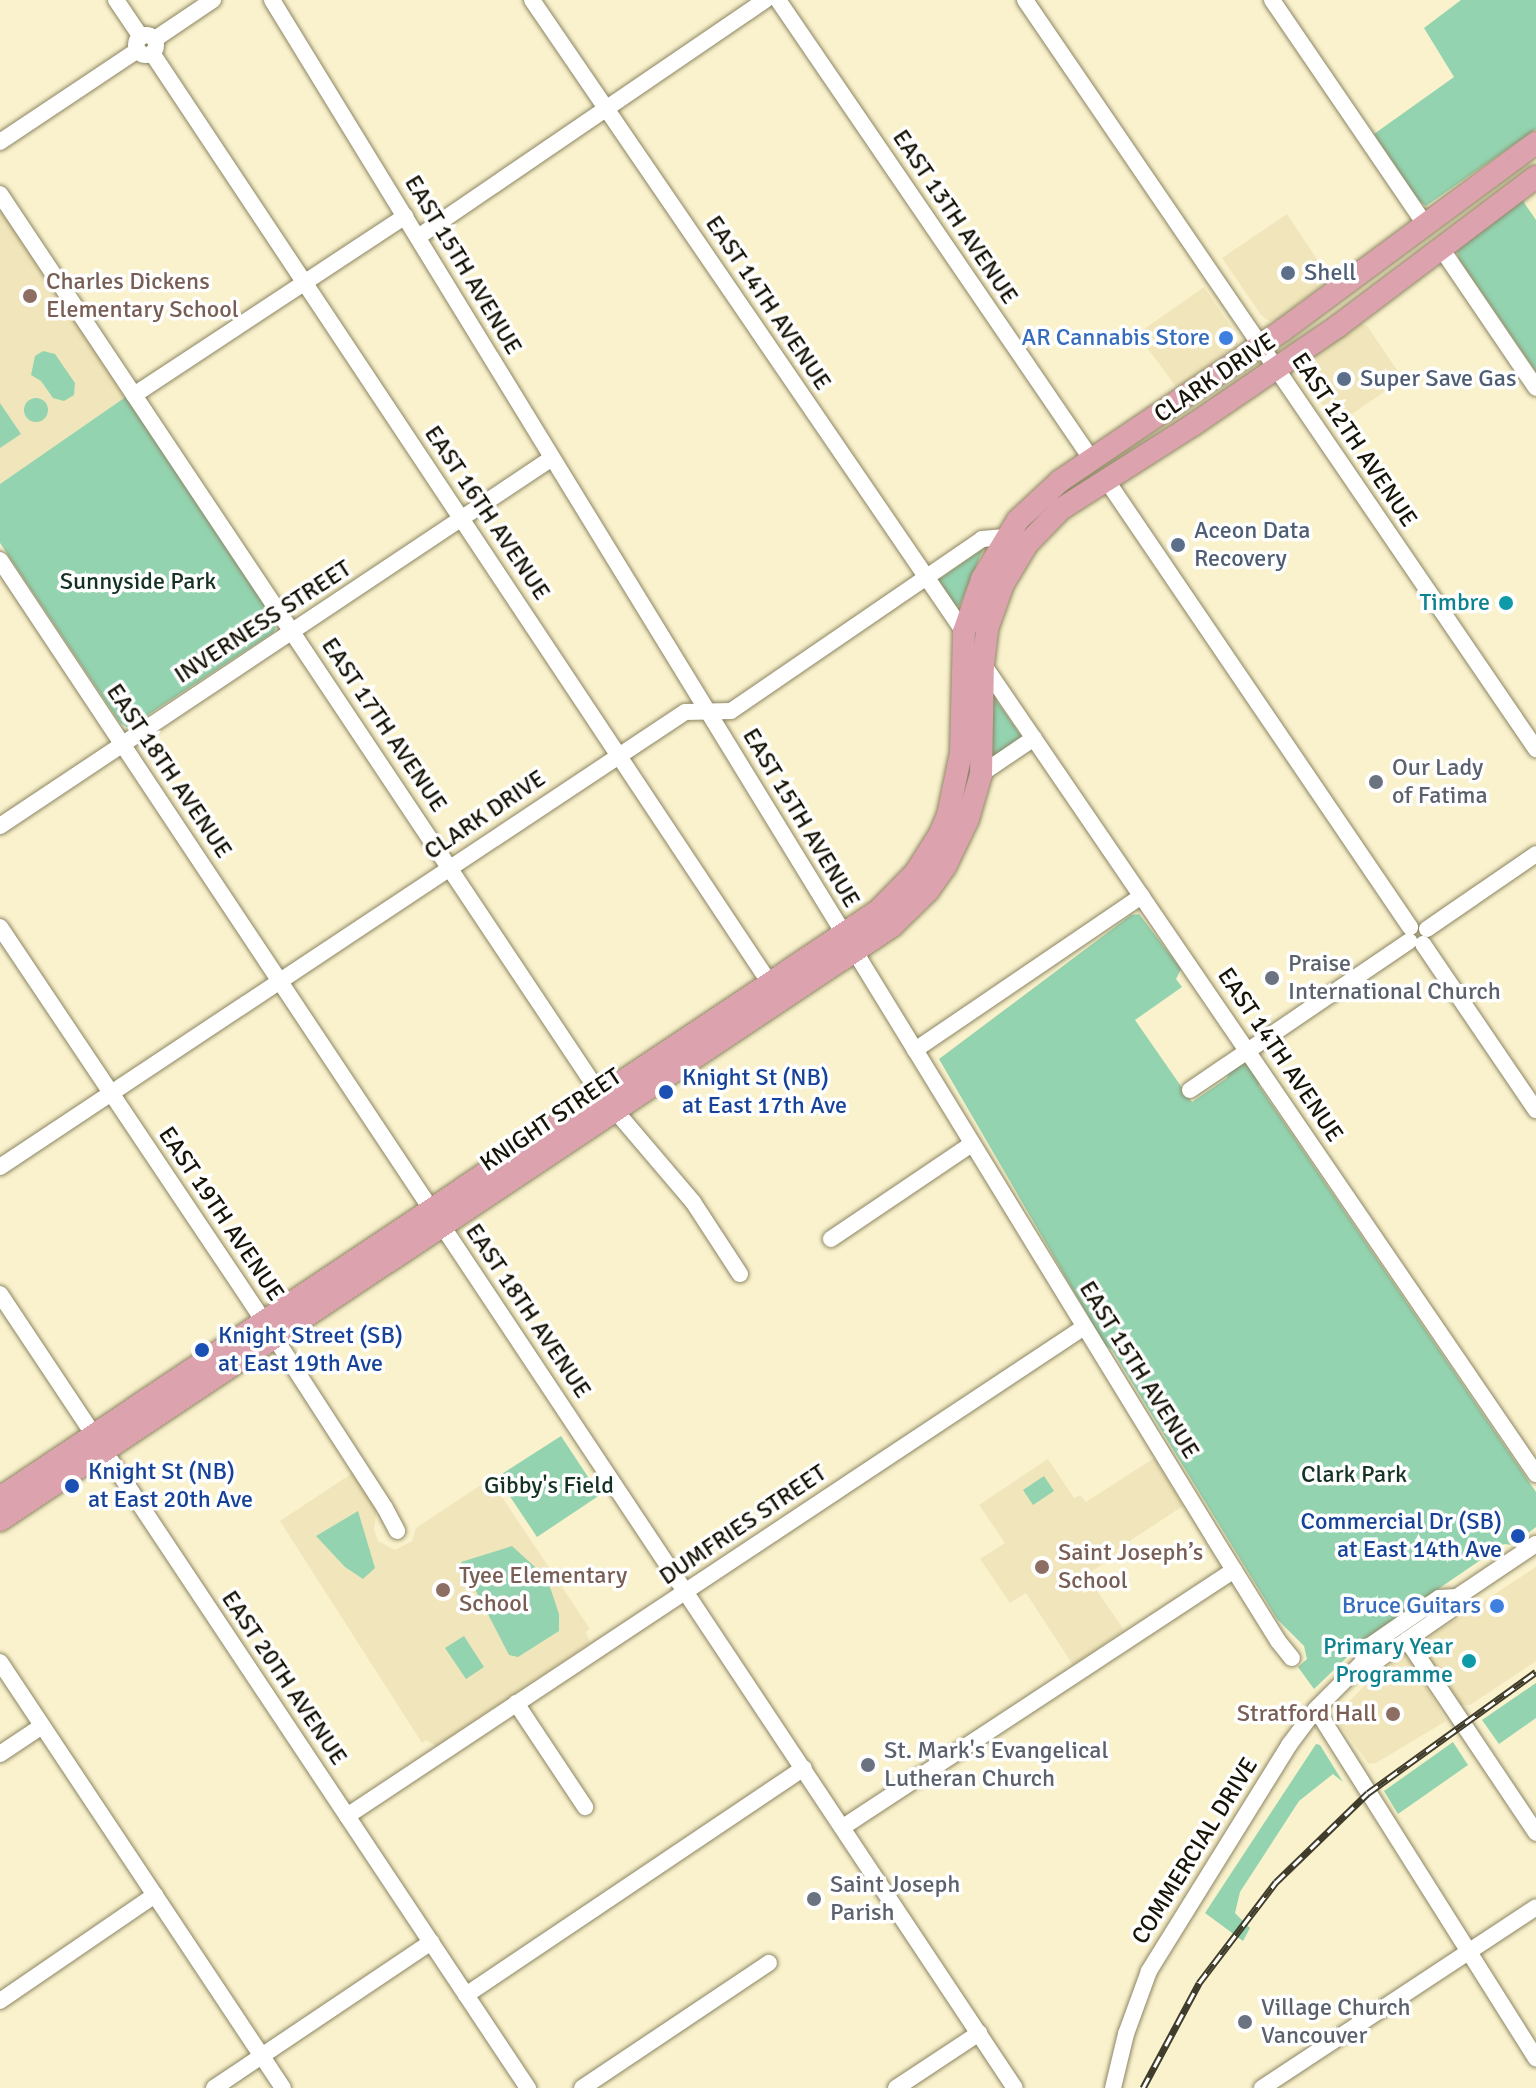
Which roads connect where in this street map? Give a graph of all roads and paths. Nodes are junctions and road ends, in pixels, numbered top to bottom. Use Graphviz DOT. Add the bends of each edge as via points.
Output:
graph roads {
  1 [pos="116,0"];
  2 [pos="213,0"];
  3 [pos="272,0"];
  4 [pos="532,0"];
  5 [pos="766,0"];
  6 [pos="778,0"];
  7 [pos="1025,0"];
  8 [pos="1272,0"];
  9 [pos="146,45"];
  10 [pos="607,108"];
  11 [pos="0,142"];
  12 [pos="1536,143"];
  13 [pos="1536,177"];
  14 [pos="0,194"];
  15 [pos="405,216"];
  16 [pos="1424,223"];
  17 [pos="418,237"];
  18 [pos="1441,248"];
  19 [pos="303,282"];
  20 [pos="1261,345"];
  21 [pos="1276,368"];
  22 [pos="1536,388"];
  23 [pos="134,395"];
  24 [pos="552,458"];
  25 [pos="1098,469"];
  26 [pos="462,519"];
  27 [pos="1005,537"];
  28 [pos="0,560"];
  29 [pos="927,578"];
  30 [pos="292,631"];
  31 [pos="964,632"];
  32 [pos="983,664"];
  33 [pos="709,711"];
  34 [pos="1034,738"];
  35 [pos="123,744"];
  36 [pos="1536,749"];
  37 [pos="619,755"];
  38 [pos="981,774"];
  39 [pos="0,826"];
  40 [pos="1536,854"];
  41 [pos="451,870"];
  42 [pos="1142,896"];
  43 [pos="0,927"];
  44 [pos="1418,936"];
  45 [pos="849,944"];
  46 [pos="282,982"];
  47 [pos="775,992"];
  48 [pos="915,1050"];
  49 [pos="1248,1050"];
  50 [pos="1190,1090"];
  51 [pos="111,1093"];
  52 [pos="608,1102"];
  53 [pos="1536,1110"];
  54 [pos="972,1144"];
  55 [pos="0,1167"];
  56 [pos="438,1219"];
  57 [pos="831,1239"];
  58 [pos="740,1274"];
  59 [pos="0,1294"];
  60 [pos="1084,1327"];
  61 [pos="269,1330"];
  62 [pos="99,1443"];
  63 [pos="1536,1474"];
  64 [pos="0,1498"];
  65 [pos="0,1520"];
  66 [pos="397,1531"];
  67 [pos="1536,1544"];
  68 [pos="1234,1570"];
  69 [pos="685,1592"];
  70 [pos="1457,1597"];
  71 [pos="1407,1640"];
  72 [pos="1292,1658"];
  73 [pos="0,1662"];
  74 [pos="1362,1663"];
  75 [pos="516,1703"];
  76 [pos="1316,1709"];
  77 [pos="42,1726"];
  78 [pos="0,1754"];
  79 [pos="804,1768"];
  80 [pos="585,1807"];
  81 [pos="347,1816"];
  82 [pos="843,1827"];
  83 [pos="1536,1833"];
  84 [pos="155,1895"];
  85 [pos="1536,1907"];
  86 [pos="431,1942"];
  87 [pos="1469,1951"];
  88 [pos="769,1963"];
  89 [pos="466,1995"];
  90 [pos="0,2001"];
  91 [pos="979,2033"];
  92 [pos="262,2056"];
  93 [pos="1536,2058"];
  94 [pos="214,2088"];
  95 [pos="283,2088"];
  96 [pos="528,2088"];
  97 [pos="582,2088"];
  98 [pos="896,2088"];
  99 [pos="1015,2088"];
  100 [pos="1113,2088"];
  101 [pos="1262,2088"];
  1 -- 9 [label="street, EAST 16TH AVENUE"];
  2 -- 9 [label="street"];
  3 -- 15 [label="street, EAST 15TH AVENUE"];
  4 -- 10 [label="street, EAST 14TH AVENUE"];
  5 -- 10 [label="street"];
  6 -- 25 [label="street, EAST 13TH AVENUE"];
  7 -- 20 [label="street, EAST 12TH AVENUE"];
  8 -- 16 [label="street"];
  9 -- 11 [label="street"];
  9 -- 19 [label="street, EAST 16TH AVENUE"];
  10 -- 17 [label="street"];
  10 -- 29 [label="street, EAST 14TH AVENUE"];
  12 -- 16 [label="main road, CLARK DRIVE"];
  13 -- 18 [label="main road, CLARK DRIVE"];
  14 -- 23 [label="street, EAST 17TH AVENUE"];
  15 -- 17 [label="street, EAST 15TH AVENUE"];
  15 -- 19 [label="street"];
  16 -- 20 [label="main road, CLARK DRIVE"];
  17 -- 24 [label="street, EAST 15TH AVENUE"];
  18 -- 21 [label="main road, CLARK DRIVE"];
  18 -- 22 [label="street"];
  19 -- 23 [label="street"];
  19 -- 26 [label="street, EAST 16TH AVENUE"];
  20 -- 21 [label="street, EAST 12TH AVENUE"];
  20 -- 25 [label="main road, CLARK DRIVE"];
  21 -- 25 [label="main road, CLARK DRIVE" via="1193,425"];
  21 -- 36 [label="street, EAST 12TH AVENUE"];
  23 -- 30 [label="street, EAST 17TH AVENUE"];
  24 -- 26 [label="street, INVERNESS STREET"];
  24 -- 33 [label="street, EAST 15TH AVENUE"];
  25 -- 27 [label="main road, CLARK DRIVE" via="1044,494"];
  25 -- 32 [label="main road, CLARK DRIVE" via="1013,564 987,629"];
  25 -- 44 [label="street, EAST 13TH AVENUE"];
  26 -- 30 [label="street, INVERNESS STREET"];
  26 -- 37 [label="street, EAST 16TH AVENUE"];
  27 -- 29 [label="street, CLARK DRIVE" via="982,539"];
  27 -- 31 [label="main road, CLARK DRIVE" via="982,579"];
  28 -- 35 [label="street, EAST 18TH AVENUE"];
  29 -- 31 [label="street, EAST 14TH AVENUE"];
  29 -- 33 [label="street, CLARK DRIVE" via="731,711"];
  30 -- 35 [label="street, INVERNESS STREET"];
  30 -- 41 [label="street, EAST 17TH AVENUE"];
  31 -- 45 [label="main road, KNIGHT STREET" via="961,753 940,834 897,894"];
  32 -- 34 [label="street, EAST 14TH AVENUE"];
  32 -- 38 [label="main road, KNIGHT STREET"];
  33 -- 37 [label="street, CLARK DRIVE" via="685,712"];
  33 -- 45 [label="street, EAST 15TH AVENUE"];
  34 -- 38 [label="street"];
  34 -- 42 [label="street, EAST 14TH AVENUE"];
  35 -- 39 [label="street, INVERNESS STREET"];
  35 -- 46 [label="street, EAST 18TH AVENUE"];
  37 -- 41 [label="street, CLARK DRIVE"];
  37 -- 47 [label="street, EAST 16TH AVENUE"];
  38 -- 45 [label="main road, KNIGHT STREET" via="968,819 945,867 911,909"];
  40 -- 44 [label="street"];
  41 -- 46 [label="street, CLARK DRIVE"];
  41 -- 52 [label="street, EAST 17TH AVENUE"];
  42 -- 48 [label="street"];
  42 -- 49 [label="street, EAST 14TH AVENUE"];
  43 -- 51 [label="street, EAST 19TH AVENUE"];
  44 -- 49 [label="street"];
  44 -- 53 [label="street, EAST 13TH AVENUE"];
  45 -- 47 [label="main road, KNIGHT STREET"];
  45 -- 48 [label="street, EAST 15TH AVENUE"];
  46 -- 51 [label="street, CLARK DRIVE"];
  46 -- 56 [label="street, EAST 18TH AVENUE"];
  47 -- 52 [label="main road, KNIGHT STREET"];
  48 -- 54 [label="street, EAST 15TH AVENUE"];
  49 -- 50 [label="street"];
  49 -- 63 [label="street, EAST 14TH AVENUE"];
  51 -- 55 [label="street, CLARK DRIVE"];
  51 -- 61 [label="street, EAST 19TH AVENUE"];
  52 -- 56 [label="main road, KNIGHT STREET"];
  52 -- 58 [label="street, EAST 17TH AVENUE" via="693,1202"];
  54 -- 57 [label="street"];
  54 -- 60 [label="street, EAST 15TH AVENUE"];
  56 -- 61 [label="main road, KNIGHT STREET"];
  56 -- 69 [label="street, EAST 18TH AVENUE"];
  59 -- 62 [label="street, EAST 20TH AVENUE"];
  60 -- 68 [label="street, EAST 15TH AVENUE"];
  60 -- 69 [label="street, DUMFRIES STREET"];
  61 -- 62 [label="main road, KNIGHT STREET"];
  61 -- 66 [label="street, EAST 19TH AVENUE"];
  62 -- 64 [label="main road, KNIGHT STREET"];
  62 -- 65 [label="main road, KNIGHT STREET"];
  62 -- 81 [label="street, EAST 20TH AVENUE"];
  67 -- 70 [label="street, COMMERCIAL DRIVE"];
  68 -- 72 [label="street, EAST 15TH AVENUE"];
  68 -- 82 [label="street"];
  69 -- 75 [label="street, DUMFRIES STREET"];
  69 -- 79 [label="street, EAST 18TH AVENUE"];
  70 -- 71 [label="street, COMMERCIAL DRIVE" via="1449,1611"];
  70 -- 74 [label="street, COMMERCIAL DRIVE" via="1439,1598 1409,1617 1368,1647"];
  71 -- 74 [label="street, COMMERCIAL DRIVE" via="1378,1660"];
  71 -- 83 [label="street"];
  73 -- 77 [label="street"];
  74 -- 76 [label="street, COMMERCIAL DRIVE"];
  75 -- 80 [label="street"];
  75 -- 81 [label="street, DUMFRIES STREET"];
  76 -- 87 [label="street"];
  76 -- 100 [label="street, COMMERCIAL DRIVE" via="1149,1971"];
  77 -- 78 [label="street"];
  77 -- 84 [label="street"];
  79 -- 82 [label="street, EAST 18TH AVENUE"];
  79 -- 89 [label="street"];
  81 -- 86 [label="street, EAST 20TH AVENUE"];
  82 -- 91 [label="street, EAST 18TH AVENUE"];
  84 -- 90 [label="street"];
  84 -- 92 [label="street"];
  85 -- 87 [label="street"];
  86 -- 89 [label="street, EAST 20TH AVENUE"];
  86 -- 92 [label="street"];
  87 -- 93 [label="street"];
  87 -- 101 [label="street"];
  88 -- 97 [label="street"];
  89 -- 96 [label="street, EAST 20TH AVENUE"];
  91 -- 98 [label="street"];
  91 -- 99 [label="street, EAST 18TH AVENUE"];
  92 -- 94 [label="street"];
  92 -- 95 [label="street"];
}
